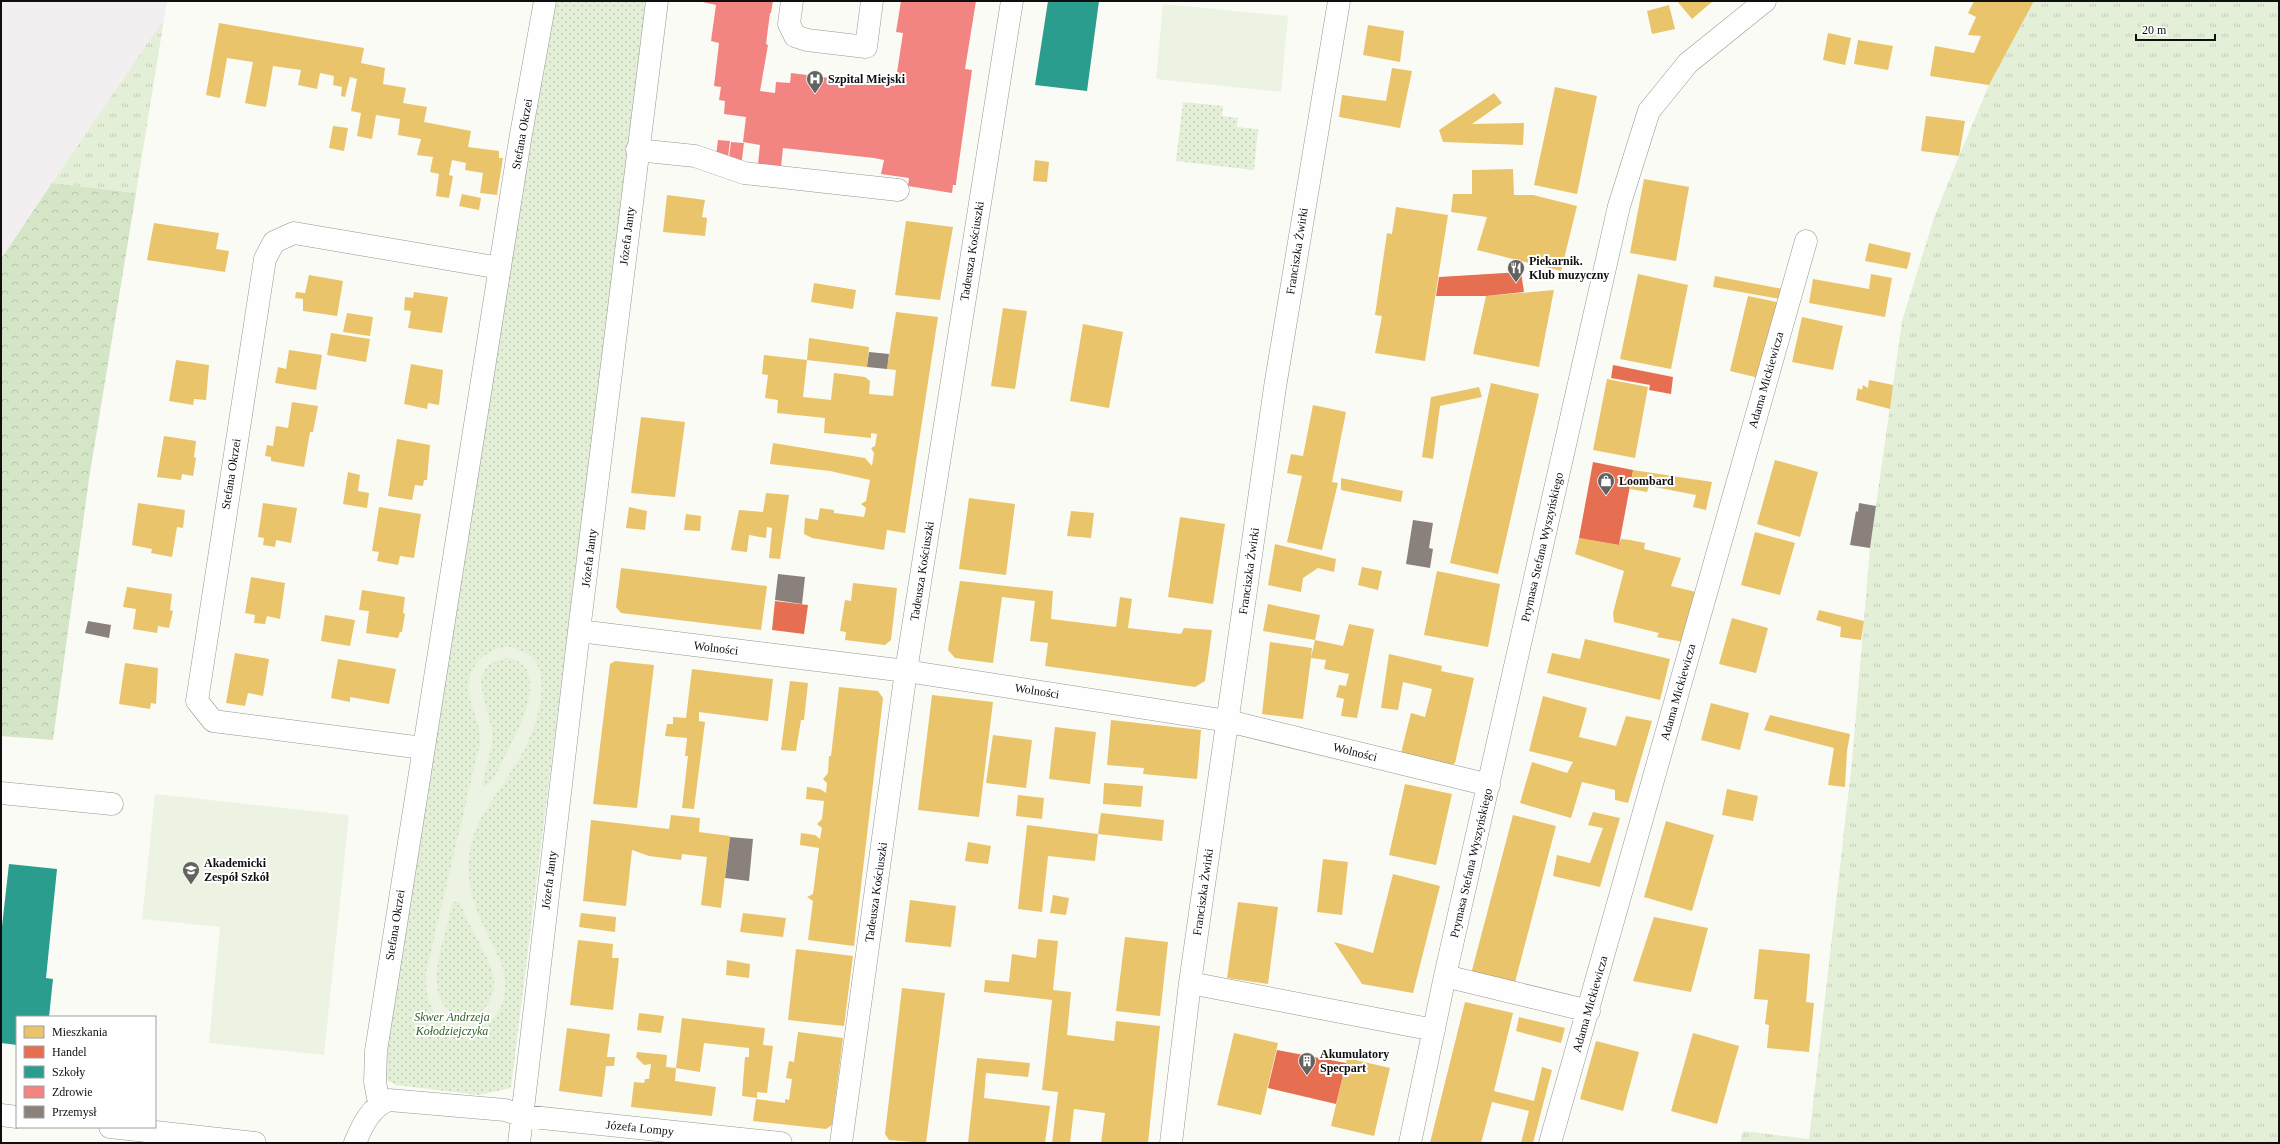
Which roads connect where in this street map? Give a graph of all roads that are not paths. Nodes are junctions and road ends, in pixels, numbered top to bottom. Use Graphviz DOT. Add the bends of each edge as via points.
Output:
graph roads {
  1 [pos="545,1"];
  2 [pos="657,1"];
  3 [pos="792,1"];
  4 [pos="872,1"];
  5 [pos="1012,1"];
  6 [pos="1339,1"];
  7 [pos="1765,1"];
  8 [pos="637,150"];
  9 [pos="898,190"];
  10 [pos="1806,241"];
  11 [pos="500,268"];
  12 [pos="579,631"];
  13 [pos="906,671"];
  14 [pos="1228,721"];
  15 [pos="423,748"];
  16 [pos="1489,784"];
  17 [pos="1,793"];
  18 [pos="112,804"];
  19 [pos="1445,976"];
  20 [pos="1190,983"];
  21 [pos="1589,1011"];
  22 [pos="1434,1030"];
  23 [pos="379,1103"];
  24 [pos="1,1115"];
  25 [pos="523,1116"];
  26 [pos="16,1117"];
  27 [pos="119,1128"];
  28 [pos="255,1143"];
  29 [pos="355,1143"];
  30 [pos="519,1143"];
  31 [pos="781,1143"];
  32 [pos="841,1143"];
  33 [pos="1171,1143"];
  34 [pos="1410,1143"];
  35 [pos="1550,1143"];
  1 -- 11 [label="street, Stefana Okrzei"];
  2 -- 8 [label="street, Józefa Janty"];
  3 -- 4 [label="street" via="789,24 795,36 807,40 866,47"];
  5 -- 13 [label="street, Tadeusza Kościuszki"];
  6 -- 14 [label="street, Franciszka Żwirki" via="1275,387"];
  7 -- 16 [label="street, Prymasa Stefana Wyszyńskiego" via="1688,63 1649,111 1619,206"];
  8 -- 9 [label="street" via="695,156 744,173"];
  8 -- 12 [label="street, Józefa Janty"];
  10 -- 21 [label="street, Adama Mickiewicza"];
  11 -- 15 [label="street, Stefana Okrzei"];
  11 -- 15 [label="street, Stefana Okrzei" via="294,233 274,242 265,259 197,701 213,721"];
  12 -- 13 [label="street, Wolności"];
  12 -- 25 [label="street, Józefa Janty"];
  13 -- 14 [label="street, Wolności"];
  13 -- 32 [label="street, Tadeusza Kościuszki"];
  14 -- 16 [label="street, Wolności"];
  14 -- 20 [label="street, Franciszka Żwirki"];
  15 -- 23 [label="street, Stefana Okrzei" via="376,1051 375,1082"];
  16 -- 19 [label="street, Prymasa Stefana Wyszyńskiego"];
  17 -- 18 [label="street"];
  19 -- 21 [label="street"];
  19 -- 22 [label="street, Prymasa Stefana Wyszyńskiego"];
  20 -- 22 [label="street"];
  20 -- 33 [label="street, Franciszka Żwirki"];
  21 -- 35 [label="street, Adama Mickiewicza"];
  22 -- 34 [label="street, Prymasa Stefana Wyszyńskiego"];
  23 -- 25 [label="street, Józefa Lompy" via="389,1100 423,1102 505,1110"];
  23 -- 29 [label="street" via="362,1126"];
  24 -- 26 [label="street"];
  25 -- 30 [label="street, Józefa Janty"];
  25 -- 31 [label="street, Józefa Lompy"];
  27 -- 28 [label="street"];
}
